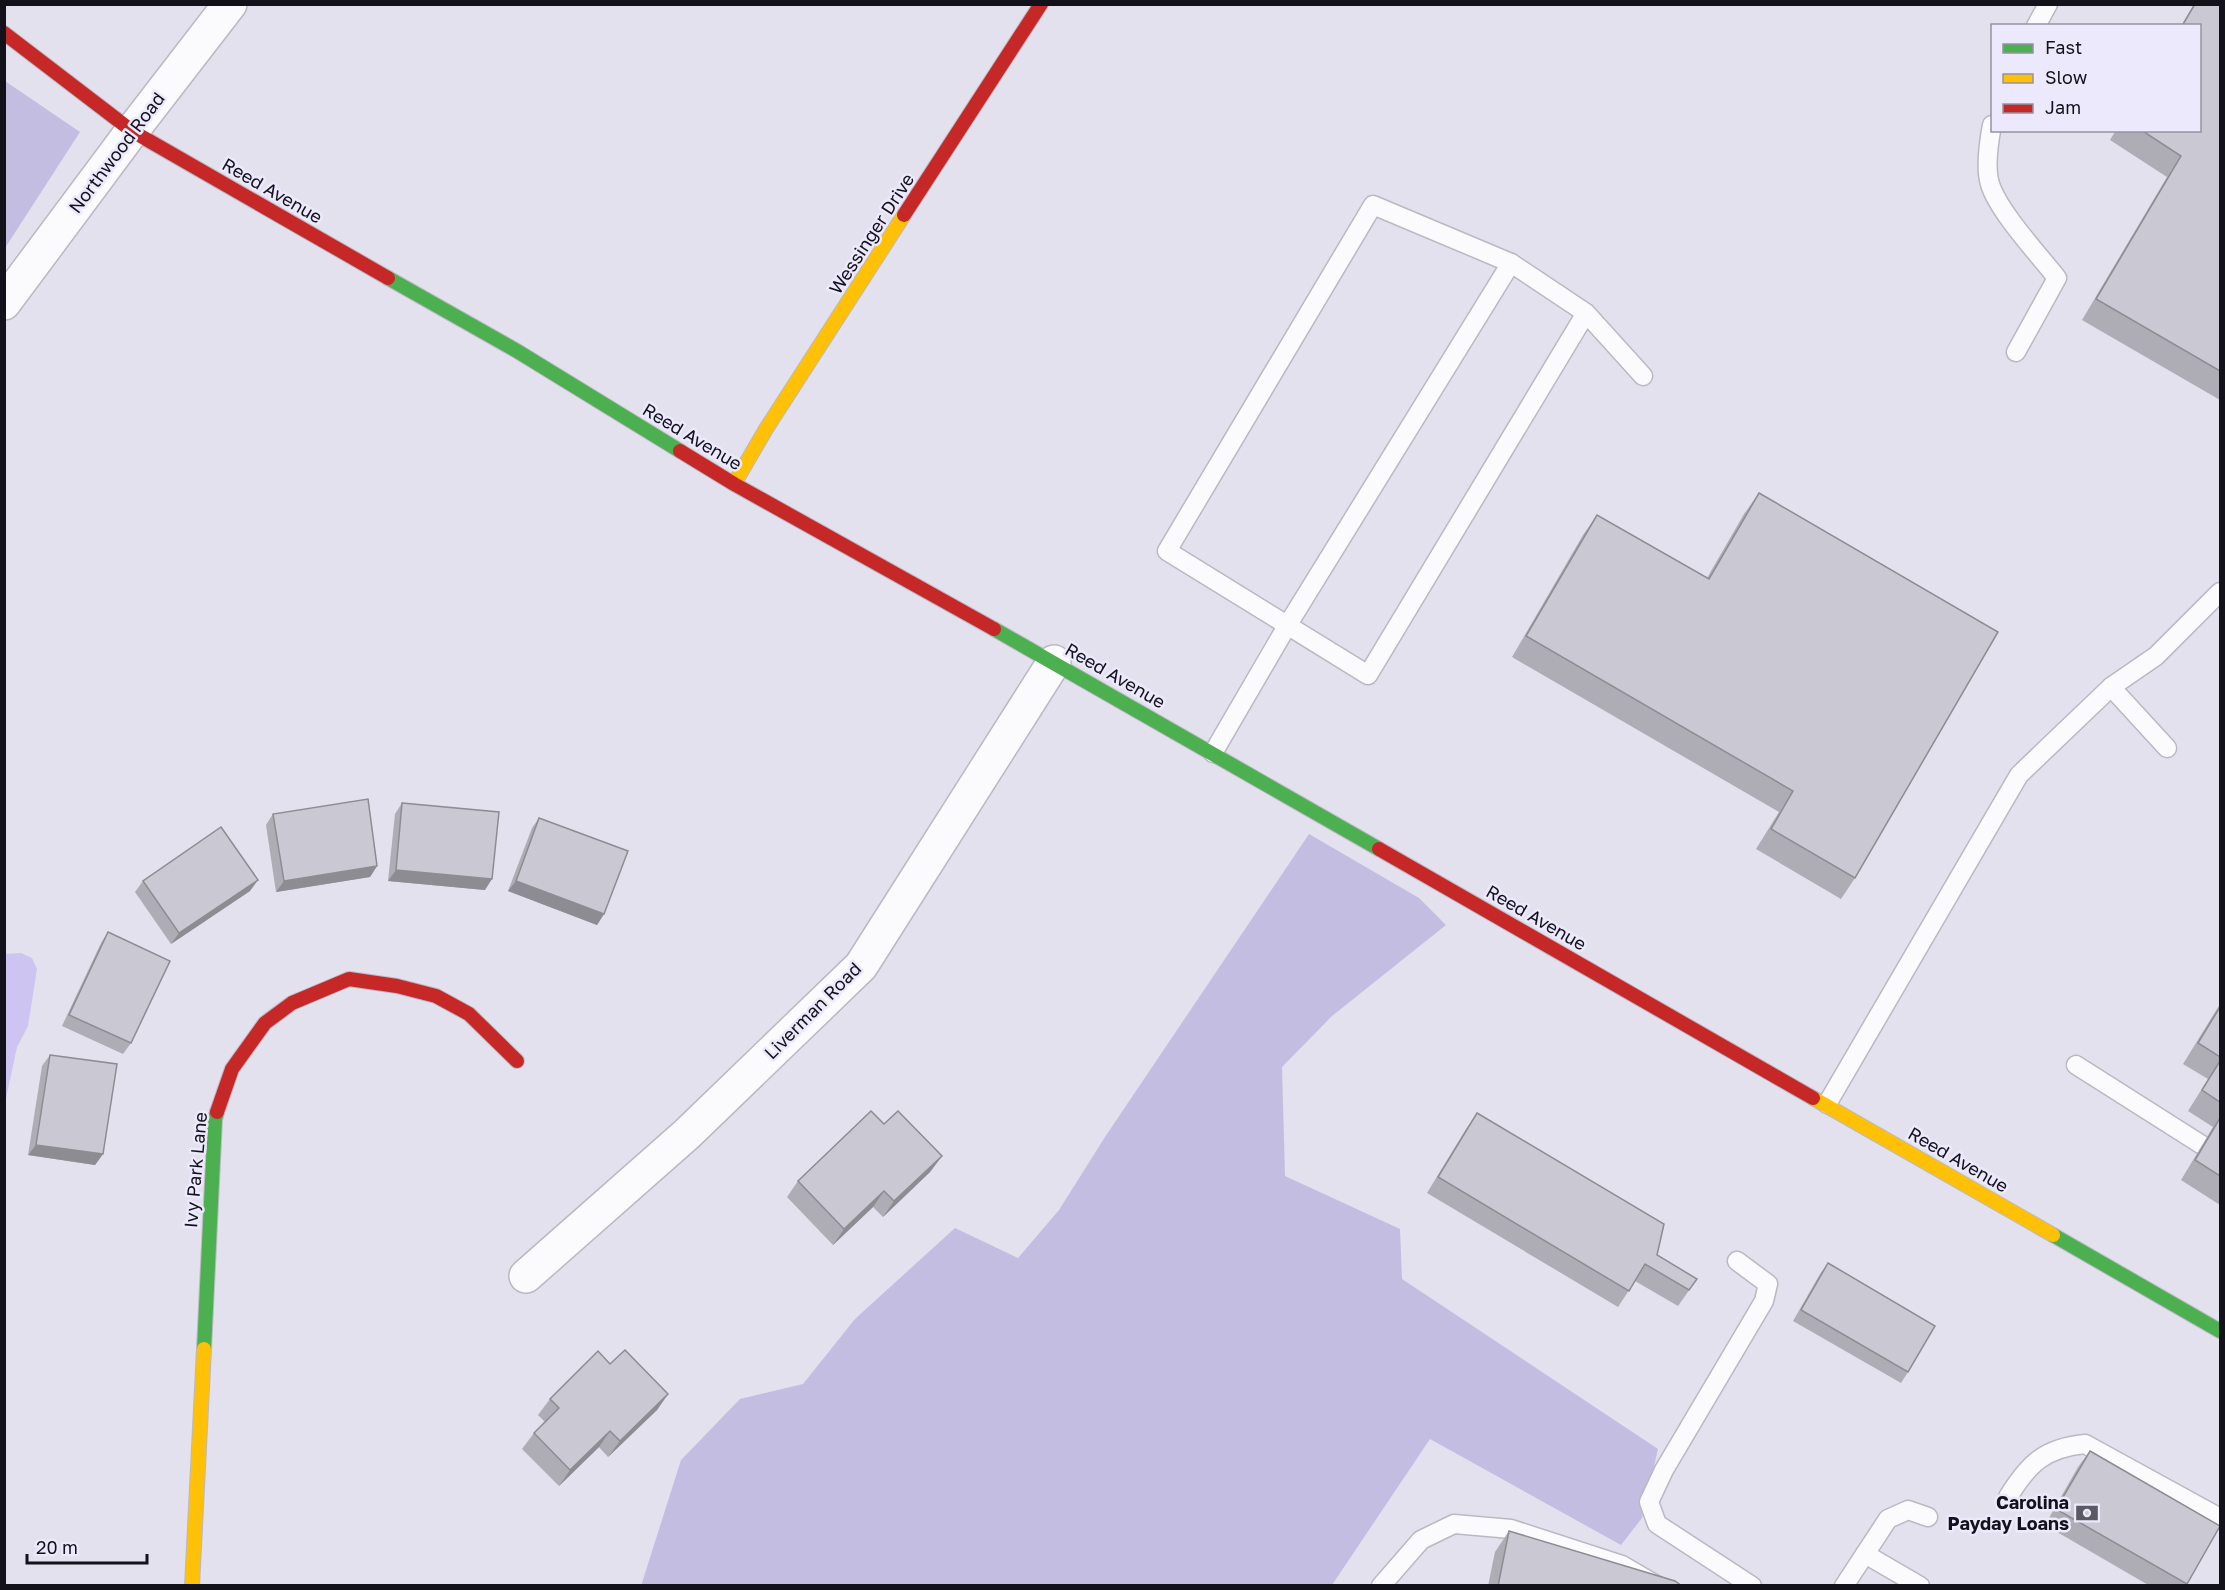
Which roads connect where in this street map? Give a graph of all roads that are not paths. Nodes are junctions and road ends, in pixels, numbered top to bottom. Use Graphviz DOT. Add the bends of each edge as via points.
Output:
graph roads {
  1 [pos="230,4"];
  2 [pos="1041,4"];
  3 [pos="2048,4"];
  4 [pos="2037,24"];
  5 [pos="4,33"];
  6 [pos="1991,129"];
  7 [pos="132,132"];
  8 [pos="1511,263"];
  9 [pos="4,303"];
  10 [pos="1586,313"];
  11 [pos="2016,352"];
  12 [pos="1643,376"];
  13 [pos="734,484"];
  14 [pos="2220,592"];
  15 [pos="1287,626"];
  16 [pos="1054,662"];
  17 [pos="2111,687"];
  18 [pos="2167,748"];
  19 [pos="1213,753"];
  20 [pos="517,1061"];
  21 [pos="2076,1065"];
  22 [pos="1827,1104"];
  23 [pos="2202,1145"];
  24 [pos="1737,1261"];
  25 [pos="526,1276"];
  26 [pos="2220,1331"];
  27 [pos="2008,1497"];
  28 [pos="1928,1517"];
  29 [pos="2220,1518"];
  30 [pos="1864,1554"];
  31 [pos="192,1586"];
  32 [pos="1381,1586"];
  33 [pos="1658,1586"];
  34 [pos="1752,1586"];
  35 [pos="1844,1586"];
  36 [pos="1920,1586"];
  1 -- 7 [label="street, Northwood Road"];
  2 -- 13 [label="street, Wessinger Drive"];
  3 -- 4 [label="lane"];
  5 -- 7 [label="street, Reed Avenue"];
  6 -- 11 [label="lane" via="1990,184 2005,211 2057,278"];
  7 -- 9 [label="street, Northwood Road"];
  7 -- 13 [label="street, Reed Avenue" via="517,351"];
  8 -- 10 [label="lane"];
  8 -- 15 [label="lane"];
  8 -- 15 [label="lane" via="1373,205 1167,551"];
  10 -- 12 [label="lane"];
  10 -- 15 [label="lane" via="1368,675"];
  13 -- 16 [label="street, Reed Avenue"];
  14 -- 17 [label="lane" via="2156,656"];
  15 -- 19 [label="lane"];
  16 -- 19 [label="street, Reed Avenue"];
  16 -- 25 [label="street, Liverman Road" via="861,966 687,1134"];
  17 -- 18 [label="lane"];
  17 -- 22 [label="lane" via="2019,775"];
  19 -- 22 [label="street, Reed Avenue"];
  20 -- 31 [label="street, Ivy Park Lane" via="470,1014 436,996 349,979 292,1002 265,1023 232,1069 215,1119"];
  21 -- 23 [label="lane"];
  22 -- 26 [label="street, Reed Avenue"];
  24 -- 34 [label="lane" via="1768,1284 1764,1301 1649,1502 1657,1524"];
  27 -- 29 [label="lane" via="2017,1482 2050,1451 2085,1443"];
  28 -- 30 [label="lane" via="1908,1510 1888,1519"];
  30 -- 35 [label="lane"];
  30 -- 36 [label="lane"];
  32 -- 33 [label="lane" via="1421,1540 1454,1524 1511,1529 1622,1565"];
}
